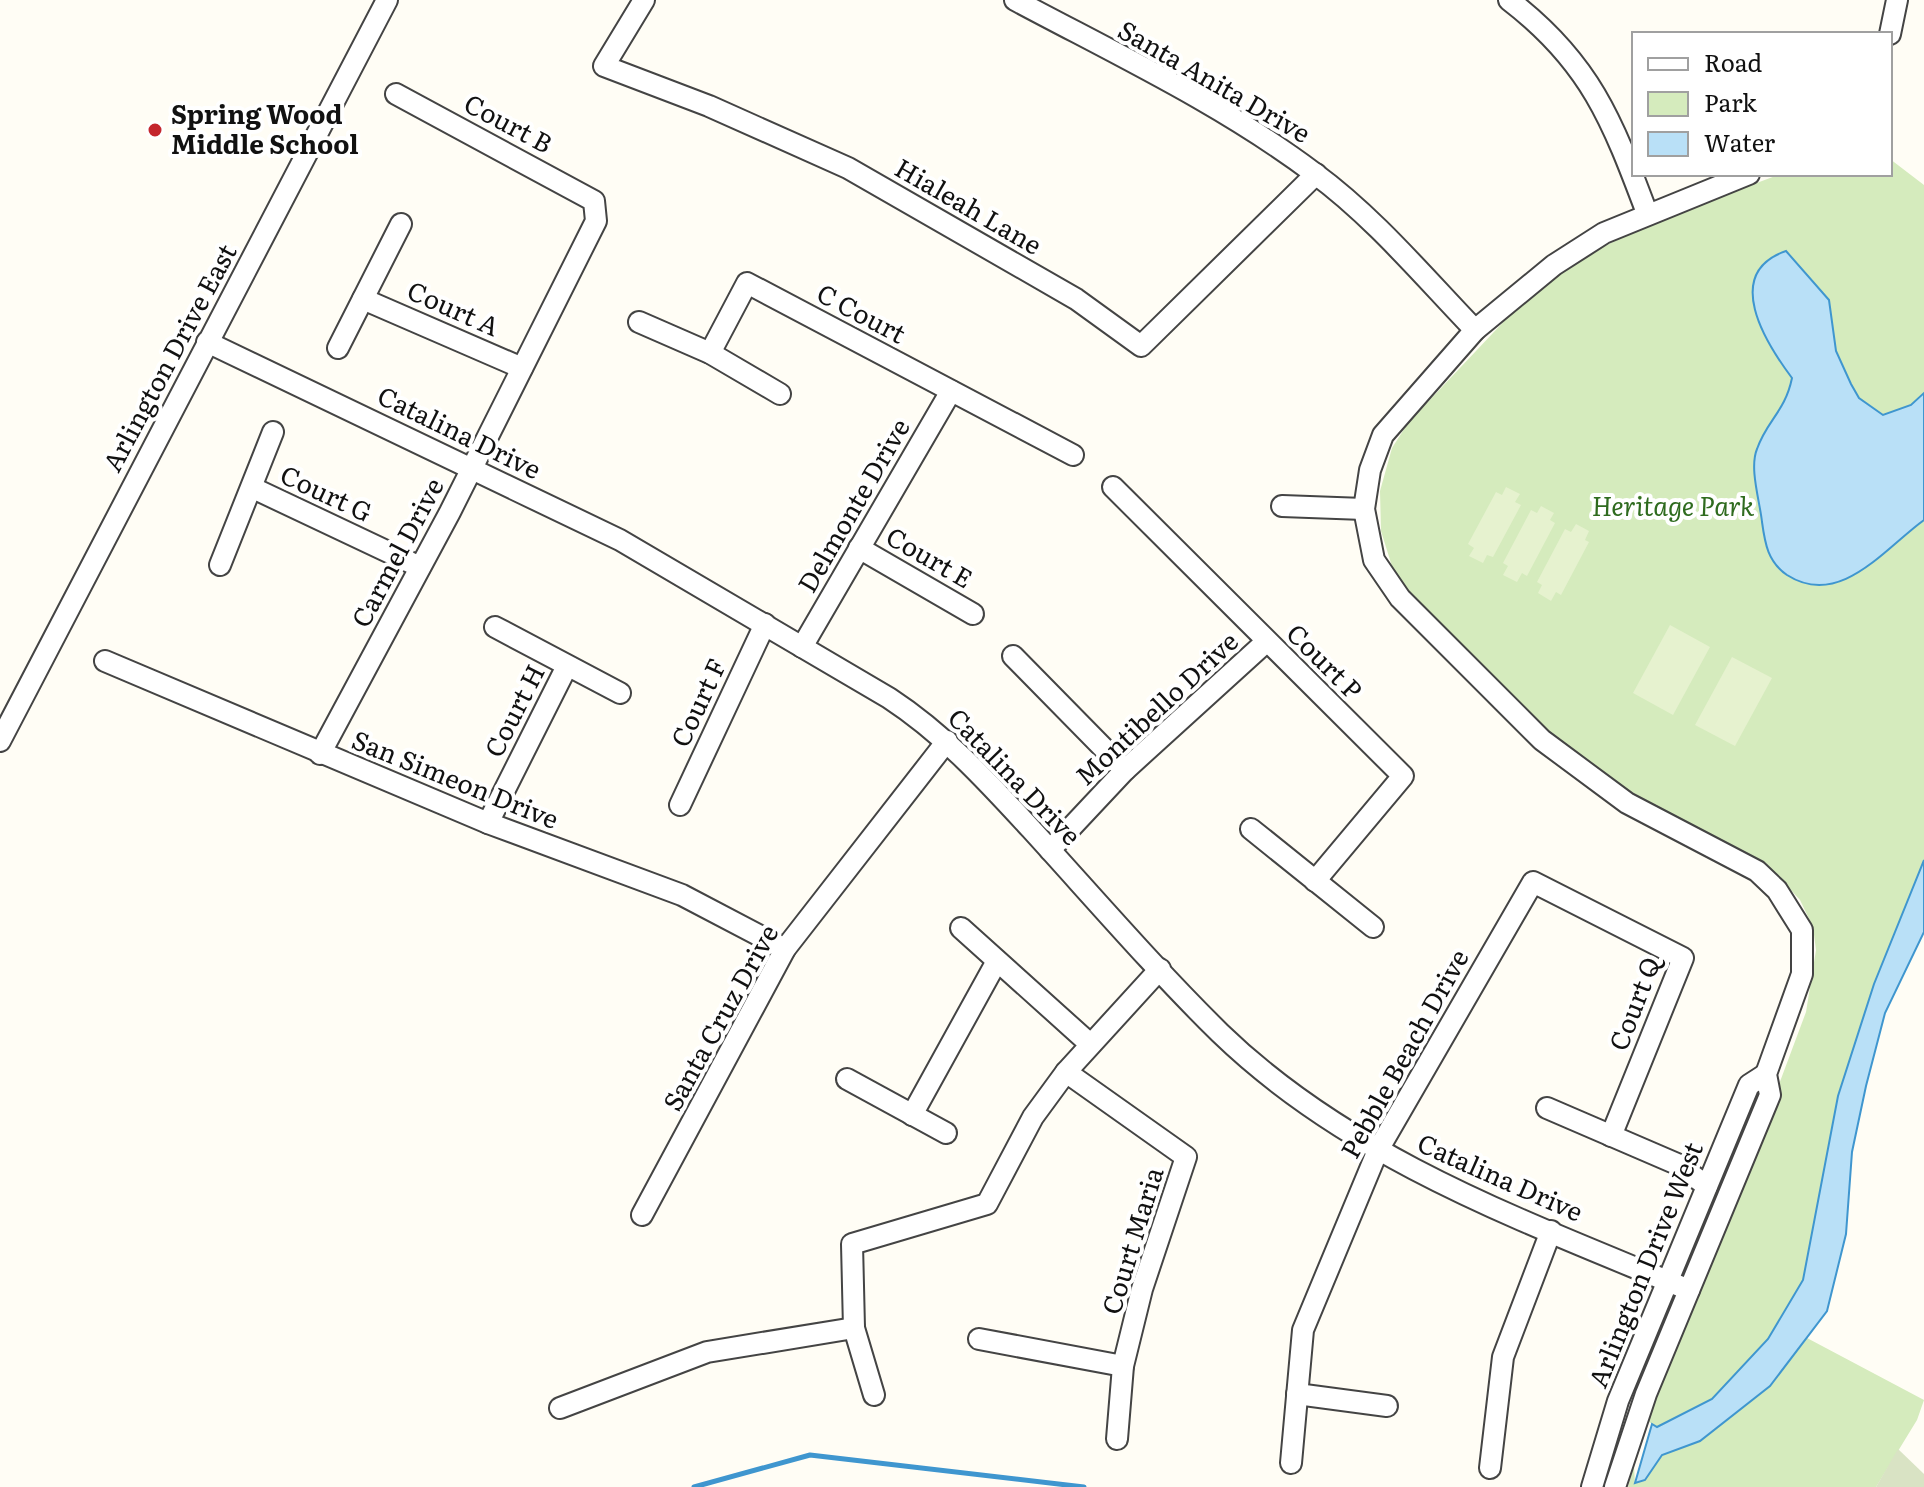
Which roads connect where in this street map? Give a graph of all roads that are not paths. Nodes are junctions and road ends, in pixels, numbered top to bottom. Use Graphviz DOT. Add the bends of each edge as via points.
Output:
graph roads {
  1 [pos="387,0"];
  2 [pos="644,0"];
  3 [pos="1015,0"];
  4 [pos="1509,0"];
  5 [pos="1897,0"];
  6 [pos="1890,32"];
  7 [pos="396,94"];
  8 [pos="1316,174"];
  9 [pos="1632,174"];
  10 [pos="1633,176"];
  11 [pos="1744,176"];
  12 [pos="594,201"];
  13 [pos="1647,213"];
  14 [pos="401,224"];
  15 [pos="363,299"];
  16 [pos="639,322"];
  17 [pos="1475,330"];
  18 [pos="207,342"];
  19 [pos="338,348"];
  20 [pos="710,353"];
  21 [pos="522,368"];
  22 [pos="951,391"];
  23 [pos="780,394"];
  24 [pos="273,432"];
  25 [pos="1073,455"];
  26 [pos="472,468"];
  27 [pos="1113,487"];
  28 [pos="253,488"];
  29 [pos="1282,506"];
  30 [pos="1364,509"];
  31 [pos="859,548"];
  32 [pos="220,565"];
  33 [pos="420,567"];
  34 [pos="973,614"];
  35 [pos="765,624"];
  36 [pos="495,627"];
  37 [pos="1266,642"];
  38 [pos="802,647"];
  39 [pos="1013,656"];
  40 [pos="105,661"];
  41 [pos="567,666"];
  42 [pos="620,693"];
  43 [pos="0,741"];
  44 [pos="947,741"];
  45 [pos="320,754"];
  46 [pos="1125,770"];
  47 [pos="680,805"];
  48 [pos="488,823"];
  49 [pos="1251,829"];
  50 [pos="1050,850"];
  51 [pos="1315,881"];
  52 [pos="1533,882"];
  53 [pos="1373,927"];
  54 [pos="961,928"];
  55 [pos="785,949"];
  56 [pos="997,961"];
  57 [pos="1160,969"];
  58 [pos="1090,1044"];
  59 [pos="1066,1072"];
  60 [pos="1766,1074"];
  61 [pos="847,1079"];
  62 [pos="1547,1108"];
  63 [pos="912,1115"];
  64 [pos="946,1133"];
  65 [pos="1611,1136"];
  66 [pos="1378,1150"];
  67 [pos="1707,1186"];
  68 [pos="642,1215"];
  69 [pos="1551,1231"];
  70 [pos="1668,1281"];
  71 [pos="1689,1290"];
  72 [pos="854,1328"];
  73 [pos="979,1339"];
  74 [pos="1123,1366"];
  75 [pos="1297,1394"];
  76 [pos="874,1395"];
  77 [pos="1387,1406"];
  78 [pos="560,1408"];
  79 [pos="1117,1439"];
  80 [pos="1291,1463"];
  81 [pos="1490,1468"];
  82 [pos="1592,1487"];
  83 [pos="1615,1487"];
  1 -- 18 [label="street, Arlington Drive East"];
  2 -- 8 [label="street, Hialeah Lane" via="604,66 848,168 1076,299 1141,346"];
  3 -- 8 [label="street, Santa Anita Drive" via="1205,102"];
  4 -- 9 [label="street" via="1543,26 1595,91"];
  5 -- 6 [label="street"];
  7 -- 12 [label="street, Court B"];
  8 -- 17 [label="street, Santa Anita Drive" via="1365,216"];
  10 -- 13 [label="street"];
  11 -- 13 [label="street, Arlington Drive West"];
  12 -- 21 [label="street, Carmel Drive" via="596,221"];
  13 -- 17 [label="street, Arlington Drive West" via="1554,265"];
  14 -- 15 [label="street, Court A"];
  15 -- 19 [label="street, Court A"];
  15 -- 21 [label="street, Court A"];
  16 -- 20 [label="street"];
  17 -- 30 [label="street, Arlington Drive West" via="1383,435"];
  18 -- 26 [label="street, Catalina Drive"];
  18 -- 43 [label="street, Arlington Drive East"];
  20 -- 22 [label="street, C Court" via="747,283"];
  20 -- 23 [label="street"];
  21 -- 26 [label="street, Carmel Drive"];
  22 -- 25 [label="street, C Court"];
  22 -- 31 [label="street, Delmonte Drive"];
  24 -- 28 [label="street, Court G"];
  26 -- 33 [label="street, Carmel Drive"];
  26 -- 35 [label="street, Catalina Drive" via="620,540"];
  27 -- 37 [label="street, Court P"];
  28 -- 32 [label="street, Court G"];
  28 -- 33 [label="street, Court G"];
  29 -- 30 [label="street"];
  30 -- 60 [label="street, Arlington Drive West" via="1374,560 1400,598 1542,740 1627,803 1757,871 1777,890 1802,930 1802,974"];
  31 -- 34 [label="street, Court E"];
  31 -- 38 [label="street, Delmonte Drive"];
  33 -- 45 [label="street, Carmel Drive"];
  35 -- 38 [label="street, Catalina Drive"];
  35 -- 47 [label="street, Court F"];
  36 -- 41 [label="street, Court H"];
  37 -- 46 [label="street, Montibello Drive"];
  37 -- 51 [label="street, Court P" via="1403,776"];
  38 -- 44 [label="street, Catalina Drive" via="897,702"];
  39 -- 46 [label="street"];
  40 -- 45 [label="street, San Simeon Drive"];
  41 -- 42 [label="street, Court H"];
  41 -- 48 [label="street, Court H"];
  44 -- 50 [label="street, Catalina Drive"];
  44 -- 55 [label="street, Santa Cruz Drive"];
  45 -- 48 [label="street, San Simeon Drive"];
  46 -- 50 [label="street, Montibello Drive"];
  48 -- 55 [label="street, San Simeon Drive" via="682,895"];
  49 -- 51 [label="street"];
  50 -- 57 [label="street, Catalina Drive"];
  51 -- 53 [label="street"];
  52 -- 65 [label="street, Court Q" via="1683,958"];
  52 -- 66 [label="street, Pebble Beach Drive"];
  54 -- 56 [label="street"];
  55 -- 68 [label="street, Santa Cruz Drive"];
  56 -- 58 [label="street"];
  56 -- 63 [label="street"];
  57 -- 58 [label="street"];
  57 -- 66 [label="street, Catalina Drive" via="1266,1075"];
  58 -- 59 [label="street"];
  59 -- 72 [label="street" via="1033,1117 987,1204 852,1244"];
  59 -- 74 [label="street, Court Maria" via="1186,1157 1142,1289"];
  60 -- 67 [label="street, Arlington Drive West" via="1749,1085"];
  60 -- 71 [label="street, Arlington Drive West" via="1770,1095"];
  61 -- 63 [label="street"];
  62 -- 65 [label="street"];
  63 -- 64 [label="street"];
  65 -- 67 [label="street" via="1677,1164"];
  66 -- 69 [label="street, Catalina Drive"];
  66 -- 75 [label="street, Pebble Beach Drive" via="1303,1330"];
  67 -- 70 [label="street, Arlington Drive West"];
  69 -- 70 [label="street, Catalina Drive"];
  69 -- 81 [label="street" via="1503,1357"];
  70 -- 71 [label="street, Catalina Drive"];
  70 -- 82 [label="street, Arlington Drive West"];
  71 -- 83 [label="street, Arlington Drive West"];
  72 -- 76 [label="street"];
  72 -- 78 [label="street" via="707,1352"];
  73 -- 74 [label="street"];
  74 -- 79 [label="street, Court Maria"];
  75 -- 77 [label="street"];
  75 -- 80 [label="street, Pebble Beach Drive"];
}
